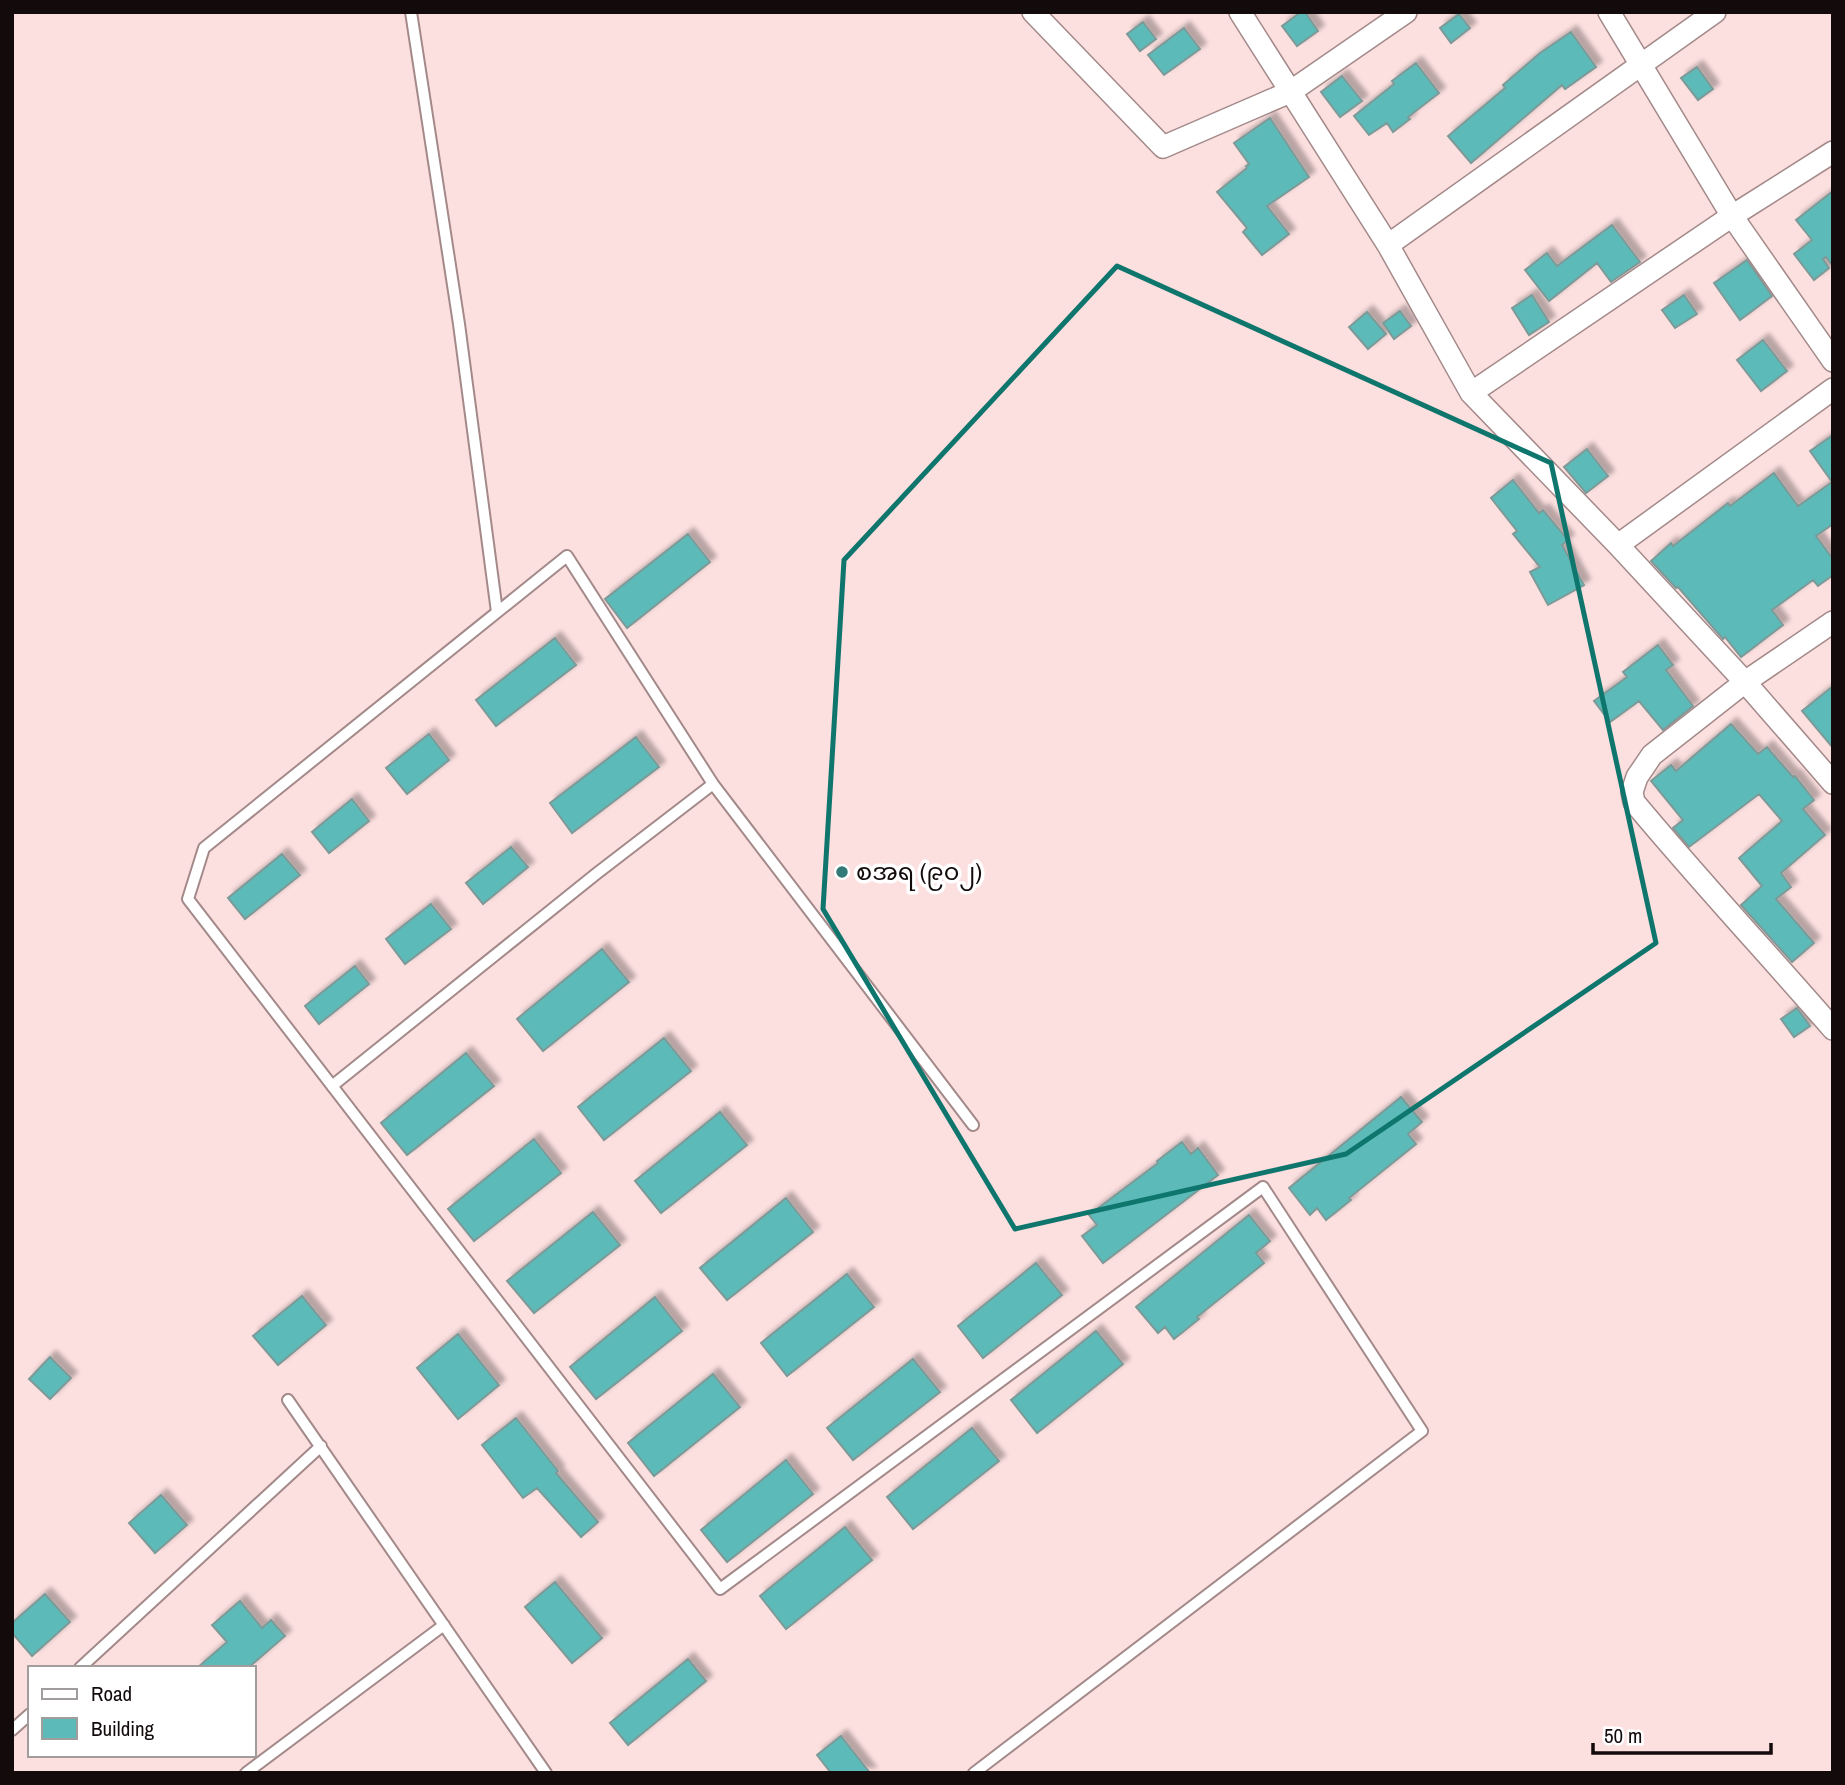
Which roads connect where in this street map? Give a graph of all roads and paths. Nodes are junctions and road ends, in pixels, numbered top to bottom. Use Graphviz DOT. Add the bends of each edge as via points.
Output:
graph roads {
  1 [pos="411,12"];
  2 [pos="1240,12"];
  3 [pos="1406,12"];
  4 [pos="1609,12"];
  5 [pos="1715,12"];
  6 [pos="1042,15"];
  7 [pos="1640,64"];
  8 [pos="1290,92"];
  9 [pos="1833,152"];
  10 [pos="1732,216"];
  11 [pos="1388,245"];
  12 [pos="1833,361"];
  13 [pos="1833,389"];
  14 [pos="1471,393"];
  15 [pos="1618,545"];
  16 [pos="497,612"];
  17 [pos="1833,622"];
  18 [pos="1745,682"];
  19 [pos="1833,783"];
  20 [pos="713,784"];
  21 [pos="1833,1030"];
  22 [pos="332,1086"];
  23 [pos="973,1125"];
  24 [pos="288,1399"];
  25 [pos="321,1446"];
  26 [pos="444,1625"];
  27 [pos="81,1666"];
  28 [pos="28,1716"];
  29 [pos="12,1730"];
  30 [pos="246,1773"];
  31 [pos="546,1773"];
  32 [pos="974,1773"];
  1 -- 16 [label="lane"];
  2 -- 8 [label="street"];
  3 -- 8 [label="street"];
  4 -- 7 [label="street"];
  5 -- 7 [label="street"];
  6 -- 8 [label="street" via="1163,147"];
  7 -- 10 [label="street"];
  7 -- 11 [label="street"];
  8 -- 11 [label="street"];
  9 -- 10 [label="street"];
  10 -- 12 [label="street"];
  10 -- 14 [label="street"];
  11 -- 14 [label="street"];
  13 -- 15 [label="street"];
  14 -- 15 [label="street"];
  15 -- 18 [label="street"];
  16 -- 20 [label="lane" via="567,556"];
  16 -- 22 [label="lane" via="204,848 188,899"];
  17 -- 18 [label="street"];
  18 -- 19 [label="street"];
  18 -- 21 [label="street" via="1652,755 1637,777 1634,802"];
  20 -- 22 [label="lane"];
  20 -- 23 [label="lane"];
  22 -- 32 [label="lane" via="720,1588 1263,1186 1422,1432"];
  24 -- 25 [label="lane"];
  25 -- 26 [label="lane"];
  25 -- 27 [label="lane"];
  26 -- 30 [label="lane"];
  26 -- 31 [label="lane"];
  28 -- 29 [label="lane"];
}
